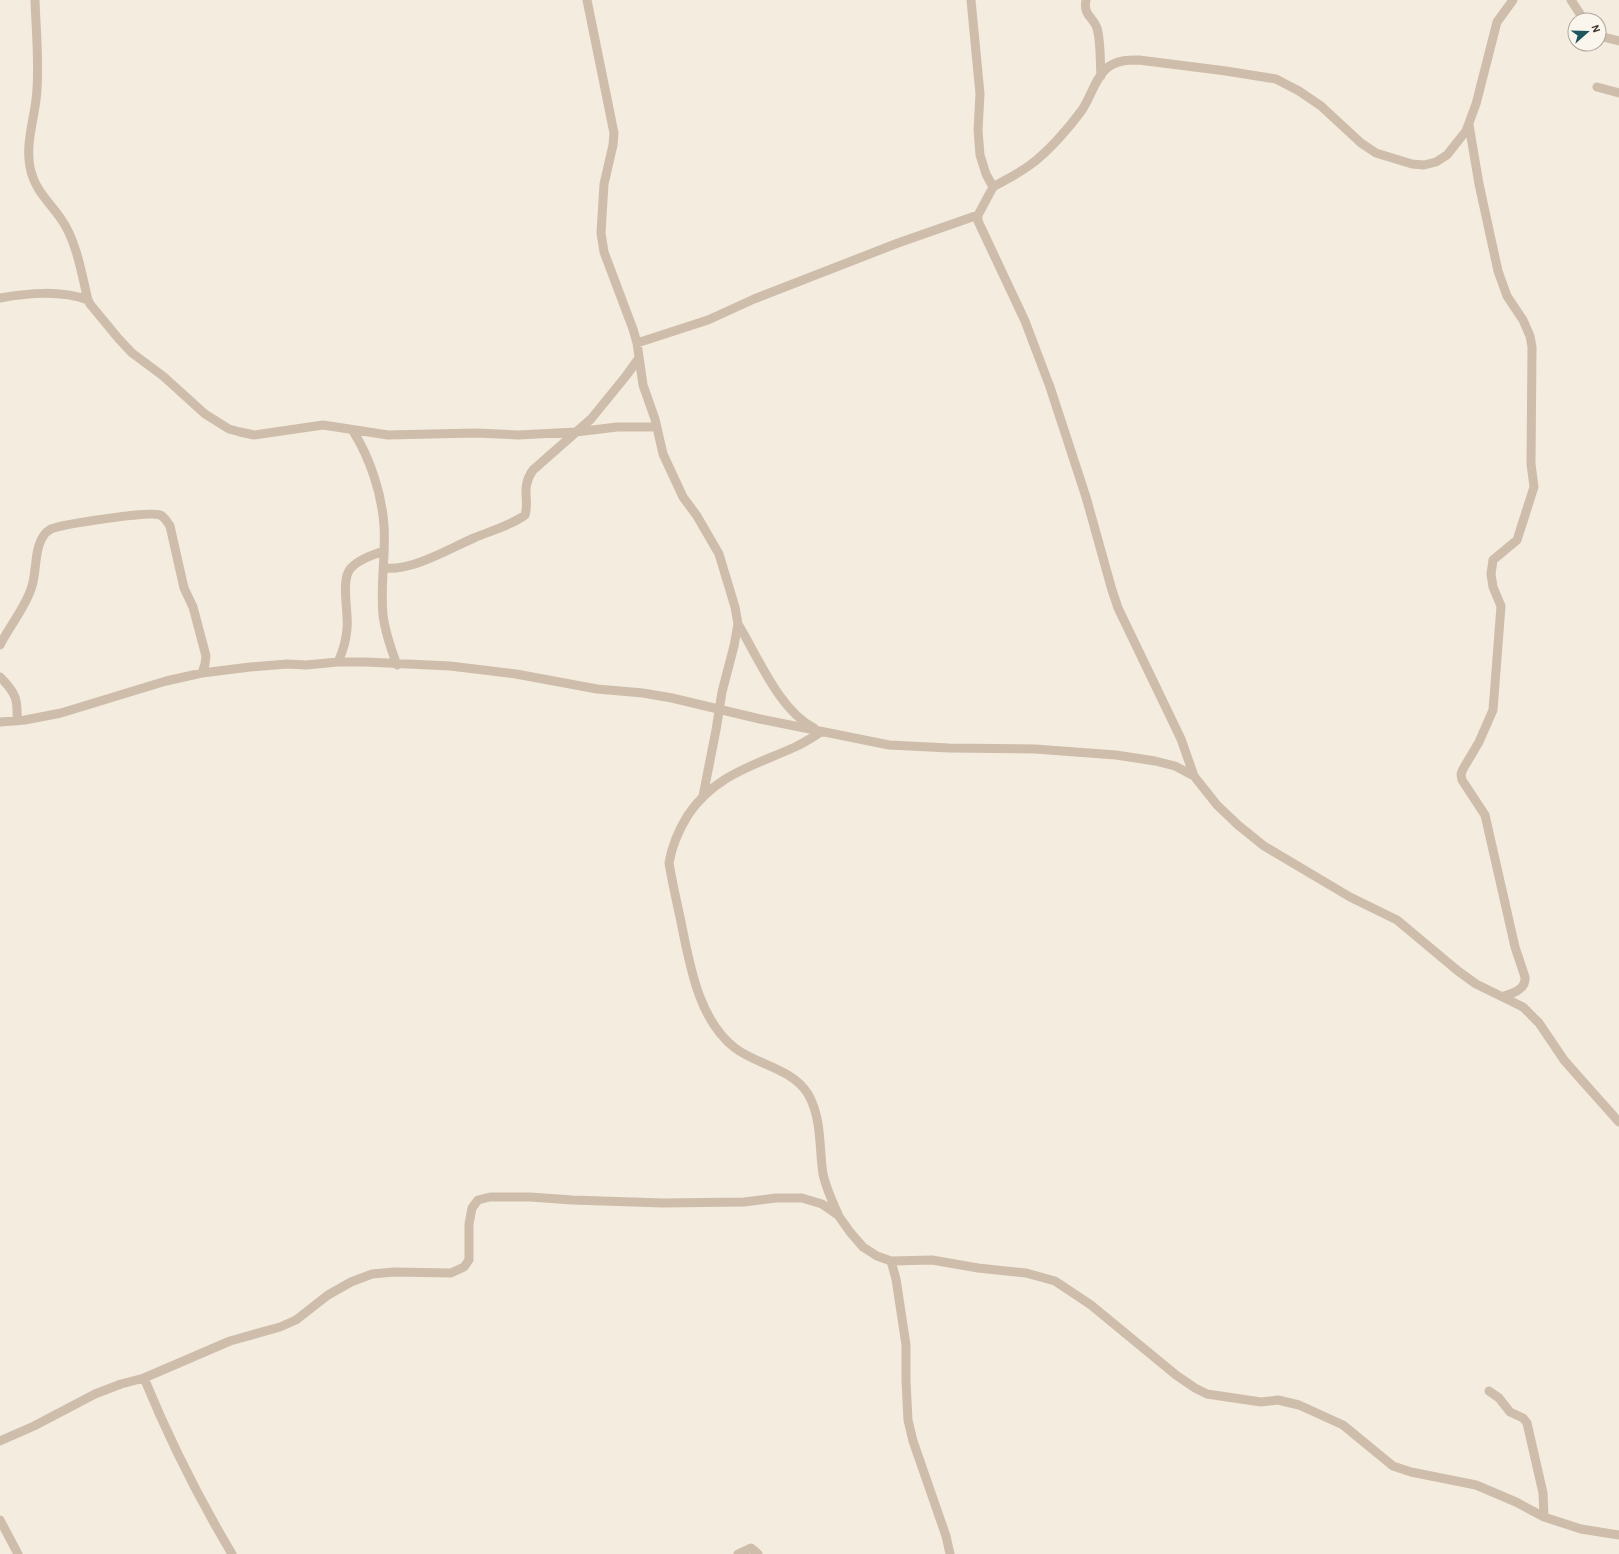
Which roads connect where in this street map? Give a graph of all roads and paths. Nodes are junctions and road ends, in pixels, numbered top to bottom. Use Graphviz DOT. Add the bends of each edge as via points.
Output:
graph roads {
  1 [pos="35,0"];
  2 [pos="586,0"];
  3 [pos="971,0"];
  4 [pos="1086,0"];
  5 [pos="1513,0"];
  6 [pos="1571,0"];
  7 [pos="1579,12"];
  8 [pos="1607,38"];
  9 [pos="1619,41"];
  10 [pos="1101,76"];
  11 [pos="1597,87"];
  12 [pos="1619,93"];
  13 [pos="1469,125"];
  14 [pos="993,187"];
  15 [pos="978,215"];
  16 [pos="0,298"];
  17 [pos="88,300"];
  18 [pos="637,343"];
  19 [pos="639,358"];
  20 [pos="656,427"];
  21 [pos="353,430"];
  22 [pos="576,432"];
  23 [pos="384,552"];
  24 [pos="384,568"];
  25 [pos="738,624"];
  26 [pos="0,645"];
  27 [pos="338,662"];
  28 [pos="397,665"];
  29 [pos="202,674"];
  30 [pos="0,677"];
  31 [pos="719,710"];
  32 [pos="17,721"];
  33 [pos="0,722"];
  34 [pos="822,732"];
  35 [pos="1194,776"];
  36 [pos="703,796"];
  37 [pos="1504,996"];
  38 [pos="1619,1122"];
  39 [pos="838,1215"];
  40 [pos="891,1261"];
  41 [pos="144,1378"];
  42 [pos="1489,1391"];
  43 [pos="0,1441"];
  44 [pos="1544,1517"];
  45 [pos="0,1520"];
  46 [pos="1619,1535"];
  47 [pos="18,1554"];
  48 [pos="232,1554"];
  49 [pos="738,1554"];
  50 [pos="758,1554"];
  51 [pos="950,1554"];
  1 -- 17 [label="street" via="38,75 29,146 30,167 44,199 68,231"];
  2 -- 18 [label="street" via="614,133 604,184 602,245"];
  3 -- 14 [label="street" via="980,94 980,155"];
  4 -- 10 [label="street" via="1086,11 1096,27"];
  5 -- 13 [label="street" via="1497,22"];
  6 -- 7 [label="street"];
  8 -- 9 [label="street"];
  10 -- 13 [label="street" via="1107,68 1117,63 1139,60 1276,79 1321,106 1361,143 1376,153 1412,164 1436,162 1447,155"];
  10 -- 14 [label="street" via="1083,109 1062,135 1030,165"];
  11 -- 12 [label="street"];
  13 -- 37 [label="street" via="1498,271 1507,296 1523,320 1532,347 1531,464 1534,487 1517,540 1493,560 1492,587 1501,606 1493,710 1461,774 1462,780 1485,815 1514,947 1526,981 1513,993"];
  14 -- 15 [label="street"];
  15 -- 18 [label="street" via="898,243 754,299 708,320"];
  15 -- 35 [label="street" via="983,234 1026,321 1050,387 1086,497 1118,608 1181,739"];
  16 -- 17 [label="street" via="54,294"];
  17 -- 21 [label="street" via="132,352 205,414 229,429 254,435 323,425"];
  18 -- 19 [label="street"];
  19 -- 20 [label="street"];
  19 -- 22 [label="street" via="596,413"];
  20 -- 22 [label="street" via="617,427"];
  20 -- 25 [label="street" via="663,454 683,497 719,554 736,607"];
  21 -- 22 [label="street" via="388,435 525,435"];
  21 -- 23 [label="street" via="374,478 384,525"];
  22 -- 24 [label="street" via="531,474 526,485 526,508 523,516 421,561 395,568"];
  23 -- 24 [label="street"];
  23 -- 27 [label="street" via="354,564 347,574 347,630"];
  24 -- 28 [label="street" via="383,616"];
  25 -- 31 [label="street"];
  25 -- 34 [label="street" via="792,713 805,724"];
  26 -- 29 [label="street" via="33,585 39,547 47,532 99,520 133,515 159,515 166,519 170,526 184,588 198,624 206,656"];
  27 -- 28 [label="street"];
  27 -- 29 [label="street" via="250,667"];
  28 -- 31 [label="street" via="440,665 516,674 597,689 672,698"];
  29 -- 32 [label="street" via="166,681 61,713"];
  30 -- 32 [label="street" via="16,697"];
  31 -- 34 [label="street"];
  31 -- 36 [label="street"];
  32 -- 33 [label="street"];
  34 -- 35 [label="street" via="889,745 1035,749 1116,755 1175,766"];
  34 -- 36 [label="street" via="738,772"];
  35 -- 37 [label="street" via="1218,805 1264,846 1397,920 1476,984"];
  36 -- 39 [label="street" via="677,835 671,847 669,863 695,985 709,1016 722,1036 752,1059 788,1075 807,1093 814,1106 823,1175"];
  37 -- 38 [label="street" via="1528,1011 1569,1065"];
  39 -- 40 [label="street" via="863,1247"];
  39 -- 41 [label="street" via="822,1204 802,1198 663,1203 490,1197 478,1200 472,1208 469,1224 469,1260 464,1267 451,1273 372,1274 328,1295 296,1320 230,1341"];
  40 -- 44 [label="street" via="932,1260 1026,1273 1055,1281 1091,1305 1176,1374 1207,1394 1261,1402 1278,1400 1298,1405 1343,1425 1393,1466 1486,1488"];
  40 -- 51 [label="street" via="906,1345 908,1420"];
  41 -- 43 [label="street" via="95,1394"];
  41 -- 48 [label="street" via="188,1476"];
  42 -- 44 [label="street" via="1499,1398 1510,1412 1523,1418 1527,1423 1543,1492"];
  44 -- 46 [label="street" via="1581,1528"];
  45 -- 47 [label="street"];
  49 -- 50 [label="street" via="752,1548"];
}
